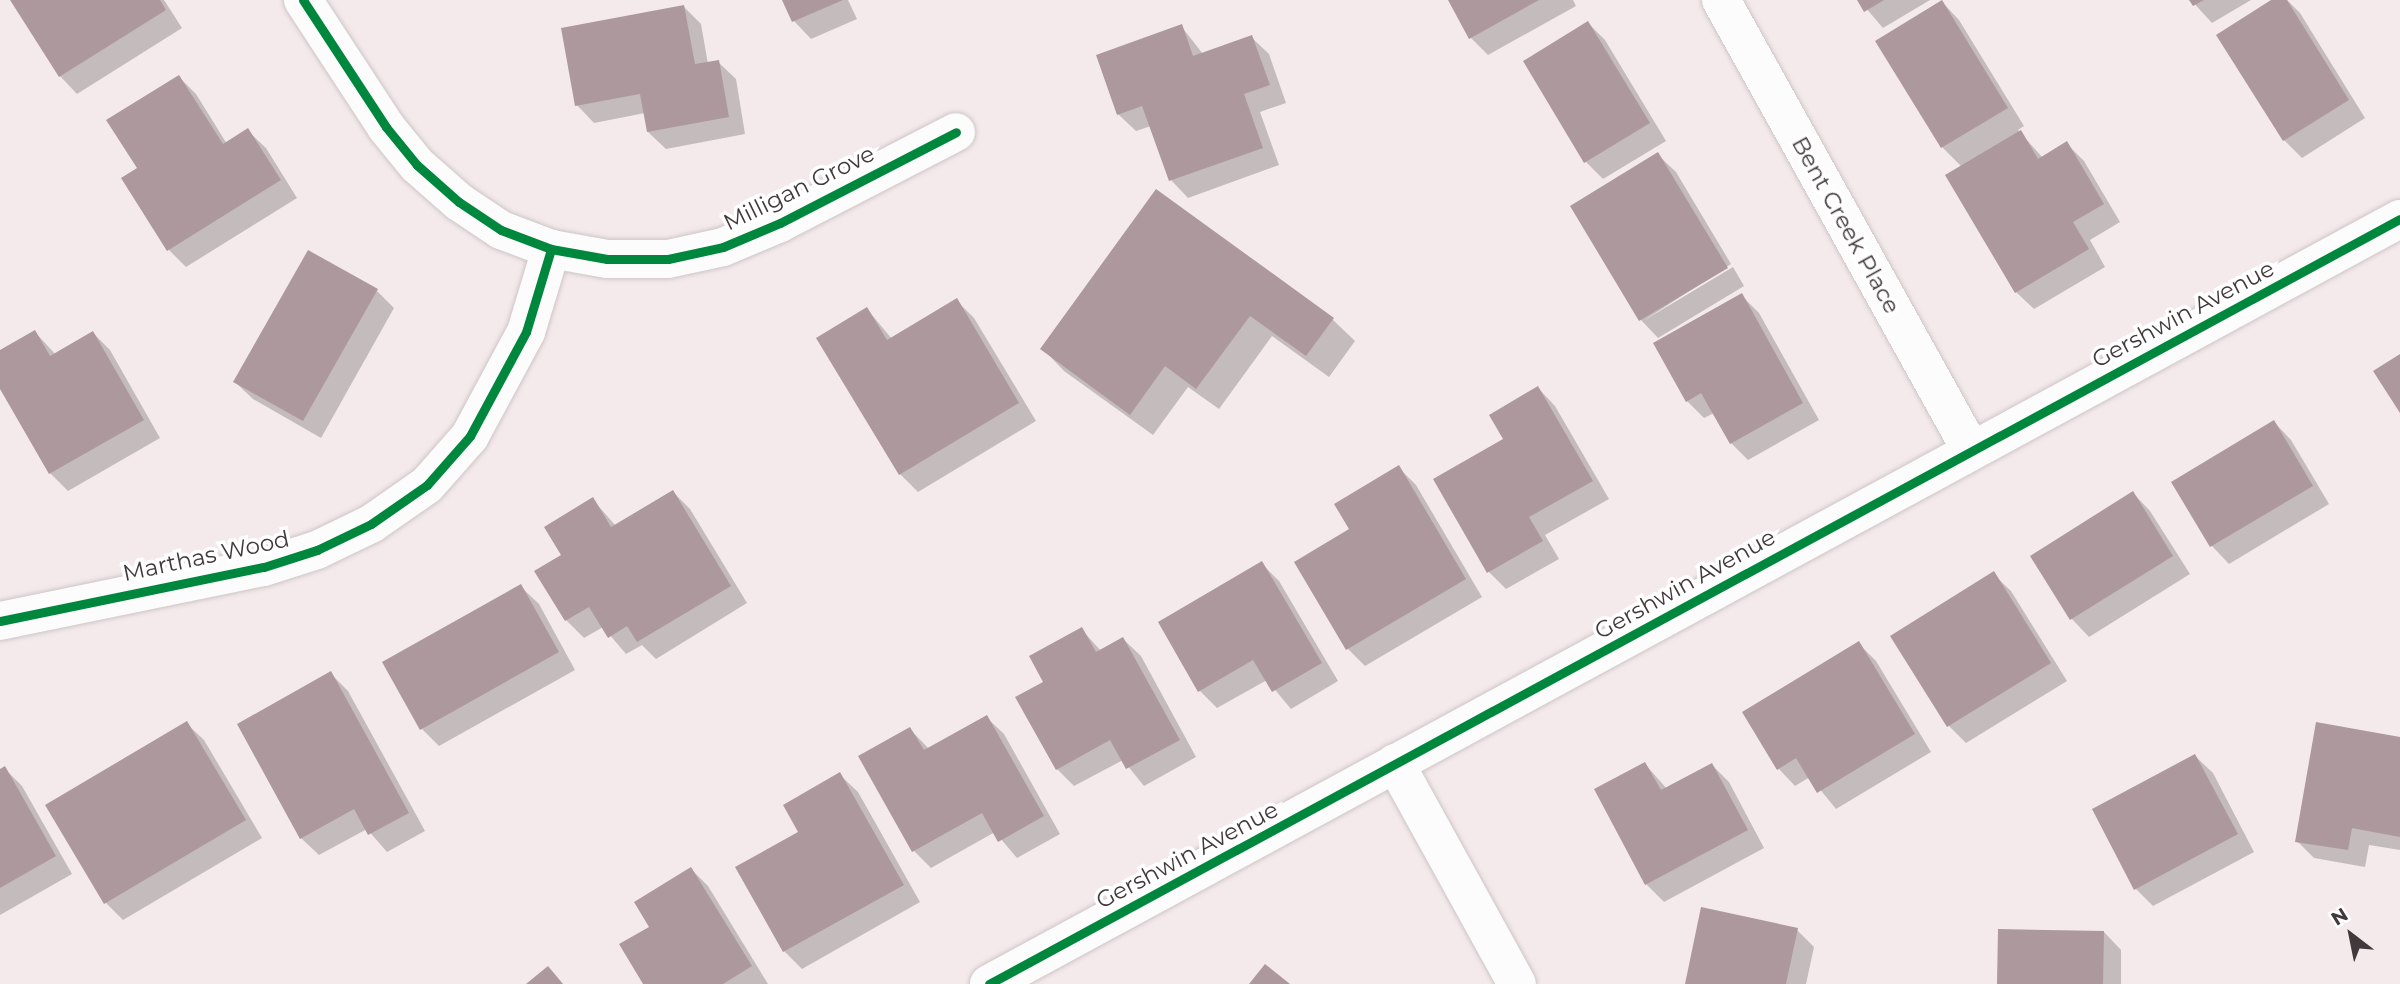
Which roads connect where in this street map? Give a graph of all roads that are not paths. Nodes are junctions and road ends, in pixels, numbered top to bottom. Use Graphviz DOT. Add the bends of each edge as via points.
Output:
graph roads {
  1 [pos="303,0"];
  2 [pos="1721,0"];
  3 [pos="956,132"];
  4 [pos="2400,219"];
  5 [pos="551,248"];
  6 [pos="1971,450"];
  7 [pos="0,621"];
  8 [pos="1395,763"];
  9 [pos="989,984"];
  10 [pos="1517,984"];
  1 -- 5 [label="street, Milligan Grove" via="386,127 417,165 500,230"];
  2 -- 6 [label="street, Bent Creek Place"];
  3 -- 5 [label="street, Milligan Grove" via="780,223 723,247 668,259 607,259"];
  4 -- 6 [label="street, Gershwin Avenue"];
  5 -- 7 [label="street, Marthas Wood" via="526,332 470,436 427,485 371,524 317,550 264,567"];
  6 -- 8 [label="street, Gershwin Avenue"];
  8 -- 9 [label="street, Gershwin Avenue"];
  8 -- 10 [label="street"];
}
